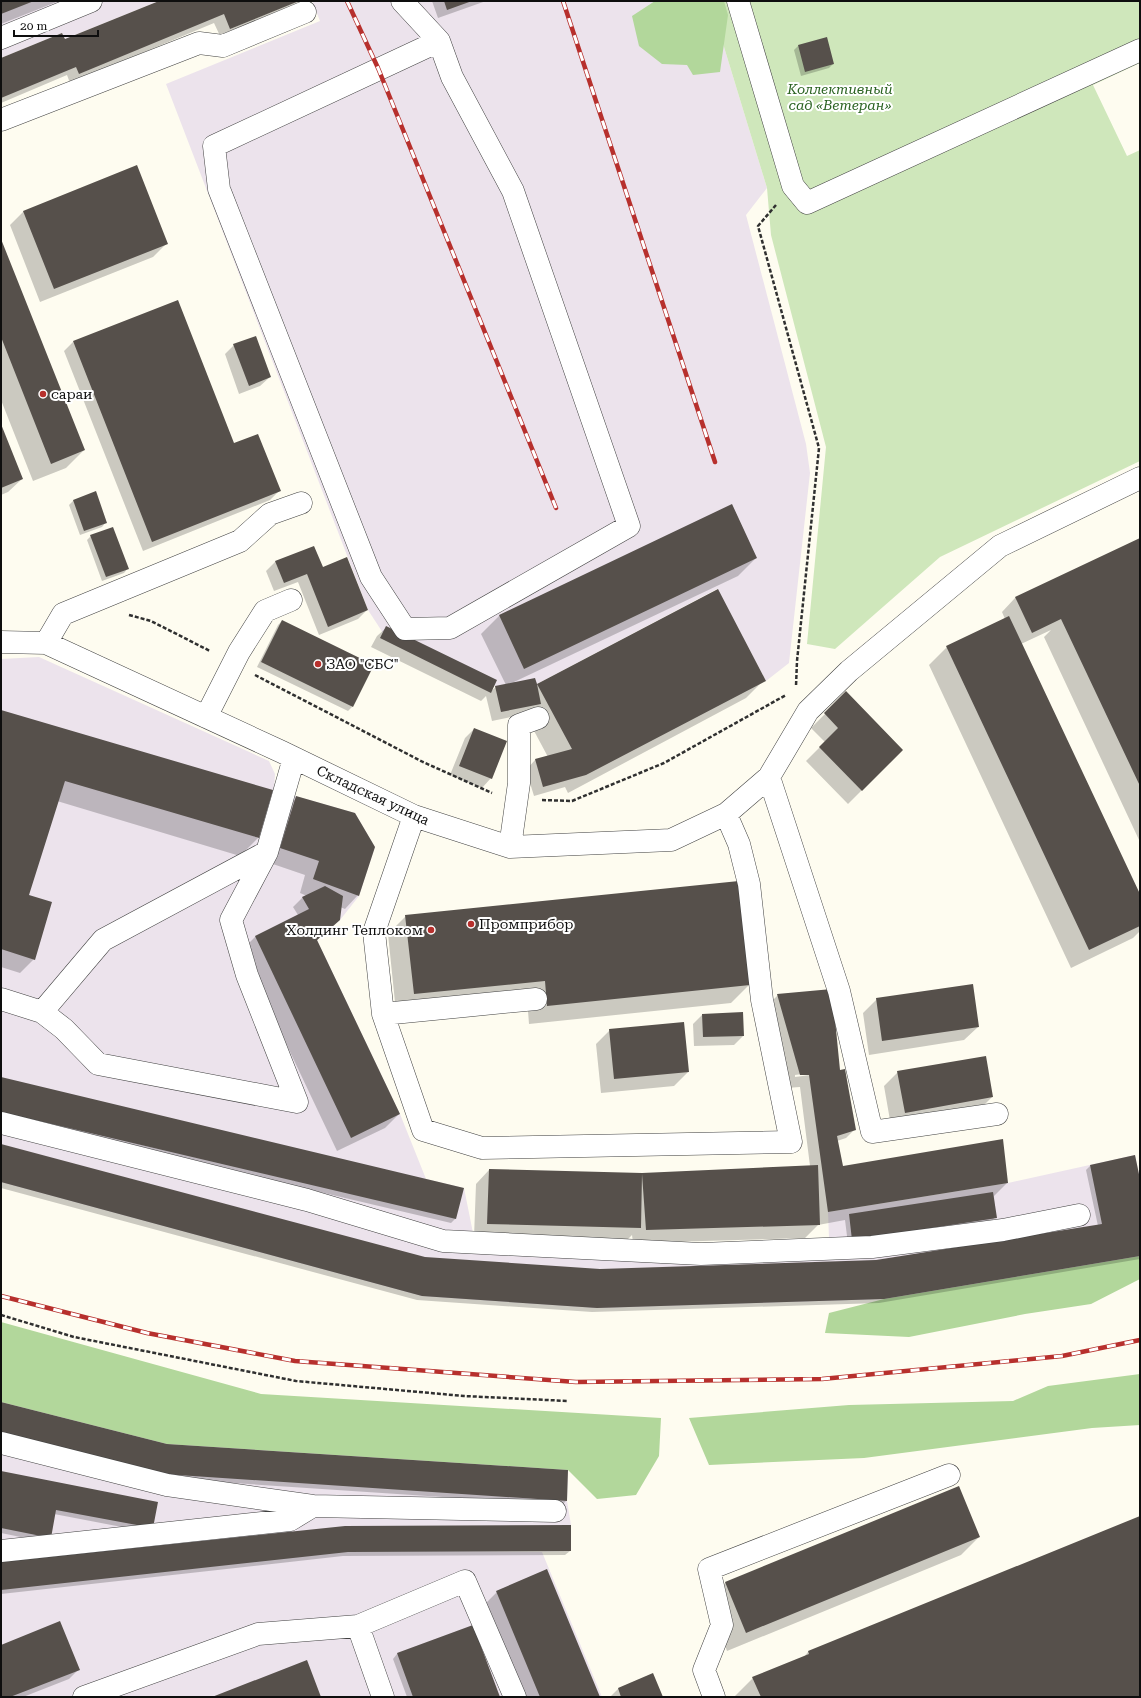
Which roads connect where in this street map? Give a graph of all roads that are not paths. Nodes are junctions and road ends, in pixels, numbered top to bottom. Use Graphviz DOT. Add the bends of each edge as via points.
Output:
graph roads {
  1 [pos="91,1"];
  2 [pos="402,1"];
  3 [pos="738,1"];
  4 [pos="305,12"];
  5 [pos="1,38"];
  6 [pos="439,42"];
  7 [pos="1140,50"];
  8 [pos="1,120"];
  9 [pos="1140,478"];
  10 [pos="301,502"];
  11 [pos="291,600"];
  12 [pos="1,642"];
  13 [pos="46,644"];
  14 [pos="206,717"];
  15 [pos="538,718"];
  16 [pos="294,758"];
  17 [pos="769,777"];
  18 [pos="726,814"];
  19 [pos="414,816"];
  20 [pos="510,847"];
  21 [pos="267,852"];
  22 [pos="1,999"];
  23 [pos="536,999"];
  24 [pos="42,1012"];
  25 [pos="383,1014"];
  26 [pos="997,1114"];
  27 [pos="1,1123"];
  28 [pos="1079,1215"];
  29 [pos="1,1443"];
  30 [pos="949,1476"];
  31 [pos="313,1506"];
  32 [pos="555,1512"];
  33 [pos="1,1551"];
  34 [pos="358,1626"];
  35 [pos="84,1697"];
  36 [pos="383,1697"];
  37 [pos="514,1697"];
  38 [pos="714,1697"];
  1 -- 5 [label="street"];
  2 -- 6 [label="street"];
  3 -- 7 [label="street" via="793,186 807,203"];
  4 -- 8 [label="street" via="224,46 199,43"];
  6 -- 6 [label="street" via="452,77 513,191 629,526 450,628 405,629 371,577 365,563 219,189 214,146"];
  9 -- 17 [label="street, Складская улица" via="1000,546 849,671 808,711"];
  10 -- 13 [label="street" via="270,514 240,541 63,614"];
  11 -- 14 [label="street" via="265,611 233,664"];
  12 -- 13 [label="street, Складская улица"];
  13 -- 14 [label="street, Складская улица"];
  14 -- 16 [label="street, Складская улица"];
  15 -- 20 [label="street" via="519,725 519,783"];
  16 -- 19 [label="street, Складская улица"];
  16 -- 21 [label="street"];
  17 -- 18 [label="street, Складская улица"];
  17 -- 26 [label="street" via="840,991 872,1132"];
  18 -- 20 [label="street, Складская улица" via="671,840"];
  18 -- 25 [label="street" via="739,844 749,884 762,1000 791,1142 482,1148 423,1130"];
  19 -- 20 [label="street, Складская улица"];
  19 -- 25 [label="street" via="374,932"];
  21 -- 24 [label="street" via="103,940"];
  21 -- 24 [label="street" via="231,920 247,976 297,1102 98,1064 64,1029"];
  22 -- 24 [label="street"];
  23 -- 25 [label="street"];
  27 -- 28 [label="street" via="307,1200 443,1241 701,1254 833,1249 872,1247 1003,1230"];
  29 -- 31 [label="street" via="167,1485"];
  30 -- 38 [label="street" via="709,1569 722,1625 704,1670"];
  31 -- 32 [label="street"];
  31 -- 33 [label="street" via="290,1520"];
  34 -- 35 [label="street" via="258,1634"];
  34 -- 36 [label="street"];
  34 -- 37 [label="street" via="465,1582"];
}
